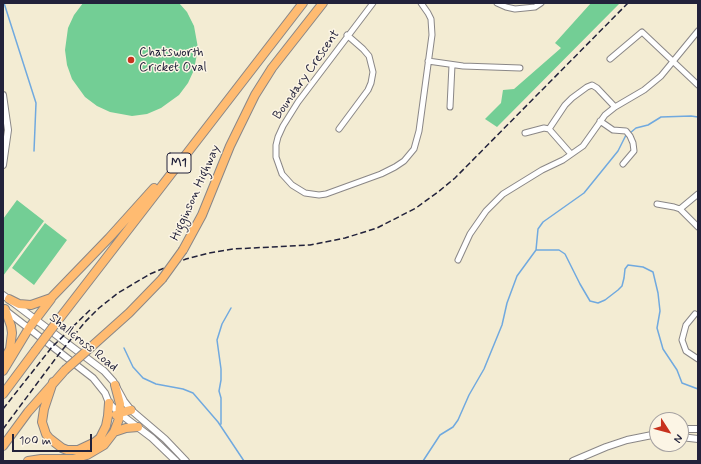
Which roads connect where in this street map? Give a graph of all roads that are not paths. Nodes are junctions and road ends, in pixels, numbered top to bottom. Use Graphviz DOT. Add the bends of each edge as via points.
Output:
graph roads {
  1 [pos="303,3"];
  2 [pos="323,3"];
  3 [pos="373,3"];
  4 [pos="421,3"];
  5 [pos="497,3"];
  6 [pos="541,3"];
  7 [pos="698,31"];
  8 [pos="347,35"];
  9 [pos="610,59"];
  10 [pos="428,61"];
  11 [pos="674,61"];
  12 [pos="452,65"];
  13 [pos="520,68"];
  14 [pos="698,84"];
  15 [pos="3,95"];
  16 [pos="450,107"];
  17 [pos="615,107"];
  18 [pos="600,121"];
  19 [pos="338,129"];
  20 [pos="549,129"];
  21 [pos="525,133"];
  22 [pos="199,137"];
  23 [pos="571,154"];
  24 [pos="624,164"];
  25 [pos="3,165"];
  26 [pos="698,194"];
  27 [pos="657,204"];
  28 [pos="680,209"];
  29 [pos="698,227"];
  30 [pos="458,260"];
  31 [pos="6,297"];
  32 [pos="51,298"];
  33 [pos="4,309"];
  34 [pos="695,314"];
  35 [pos="35,319"];
  36 [pos="29,328"];
  37 [pos="698,359"];
  38 [pos="3,363"];
  39 [pos="3,371"];
  40 [pos="53,382"];
  41 [pos="115,385"];
  42 [pos="3,394"];
  43 [pos="109,403"];
  44 [pos="130,410"];
  45 [pos="119,413"];
  46 [pos="106,426"];
  47 [pos="138,427"];
  48 [pos="114,432"];
  49 [pos="649,436"];
  50 [pos="3,446"];
  51 [pos="28,461"];
  52 [pos="176,461"];
  53 [pos="186,461"];
  54 [pos="573,461"];
  1 -- 22 [label="highway, Higginson Highway / M1"];
  2 -- 40 [label="highway, Higginson Highway, bridge" via="272,68 255,95 230,146 202,215 183,250 162,279 129,313"];
  3 -- 8 [label="street, Boundary Crescent"];
  4 -- 10 [label="street, Boundary Crescent" via="428,13 432,26"];
  5 -- 6 [label="street" via="515,9 535,7"];
  7 -- 11 [label="street"];
  8 -- 10 [label="street, Boundary Crescent" via="298,102 278,137 276,151 279,167 292,186 305,192 319,195 334,192 395,167 410,156 418,138"];
  8 -- 19 [label="street" via="370,56 373,72 368,90"];
  9 -- 11 [label="street" via="643,32"];
  10 -- 12 [label="street"];
  11 -- 14 [label="street"];
  11 -- 17 [label="street" via="652,84"];
  12 -- 13 [label="street"];
  12 -- 16 [label="street"];
  15 -- 25 [label="street" via="8,130"];
  17 -- 18 [label="street"];
  17 -- 20 [label="street" via="590,85 565,105"];
  18 -- 23 [label="street" via="587,141"];
  18 -- 24 [label="street" via="613,130 626,131 630,136 634,151"];
  20 -- 21 [label="street"];
  20 -- 23 [label="street"];
  22 -- 32 [label="highway" via="109,238"];
  22 -- 42 [label="highway, Higginson Highway / M1, bridge"];
  23 -- 30 [label="street" via="503,194 486,211 470,234"];
  26 -- 28 [label="street"];
  27 -- 28 [label="street"];
  28 -- 29 [label="street"];
  31 -- 32 [label="highway" via="19,304 31,305"];
  31 -- 35 [label="street, Shallcross Road"];
  32 -- 35 [label="highway"];
  33 -- 36 [label="street, Shallcross Road"];
  33 -- 38 [label="highway" via="12,333 10,349"];
  34 -- 37 [label="street" via="686,325 682,340 686,351"];
  35 -- 36 [label="highway"];
  35 -- 41 [label="street, Shallcross Road" via="104,371"];
  36 -- 39 [label="highway"];
  36 -- 43 [label="street, Shallcross Road" via="93,378 105,393"];
  40 -- 46 [label="highway" via="42,422 46,434 53,443 67,450 78,450 100,438"];
  40 -- 50 [label="highway, Higginson Highway"];
  41 -- 44 [label="street, Shallcross Road"];
  41 -- 45 [label="highway" via="120,404"];
  43 -- 45 [label="street, Shallcross Road"];
  43 -- 46 [label="highway"];
  44 -- 45 [label="highway"];
  44 -- 53 [label="street, Shallcross Road" via="165,439"];
  45 -- 46 [label="highway"];
  45 -- 47 [label="street, Shallcross Road"];
  45 -- 48 [label="highway"];
  47 -- 48 [label="highway"];
  47 -- 52 [label="street, Shallcross Road"];
  48 -- 51 [label="highway" via="99,449 80,458"];
  49 -- 54 [label="street" via="606,447"];
}
